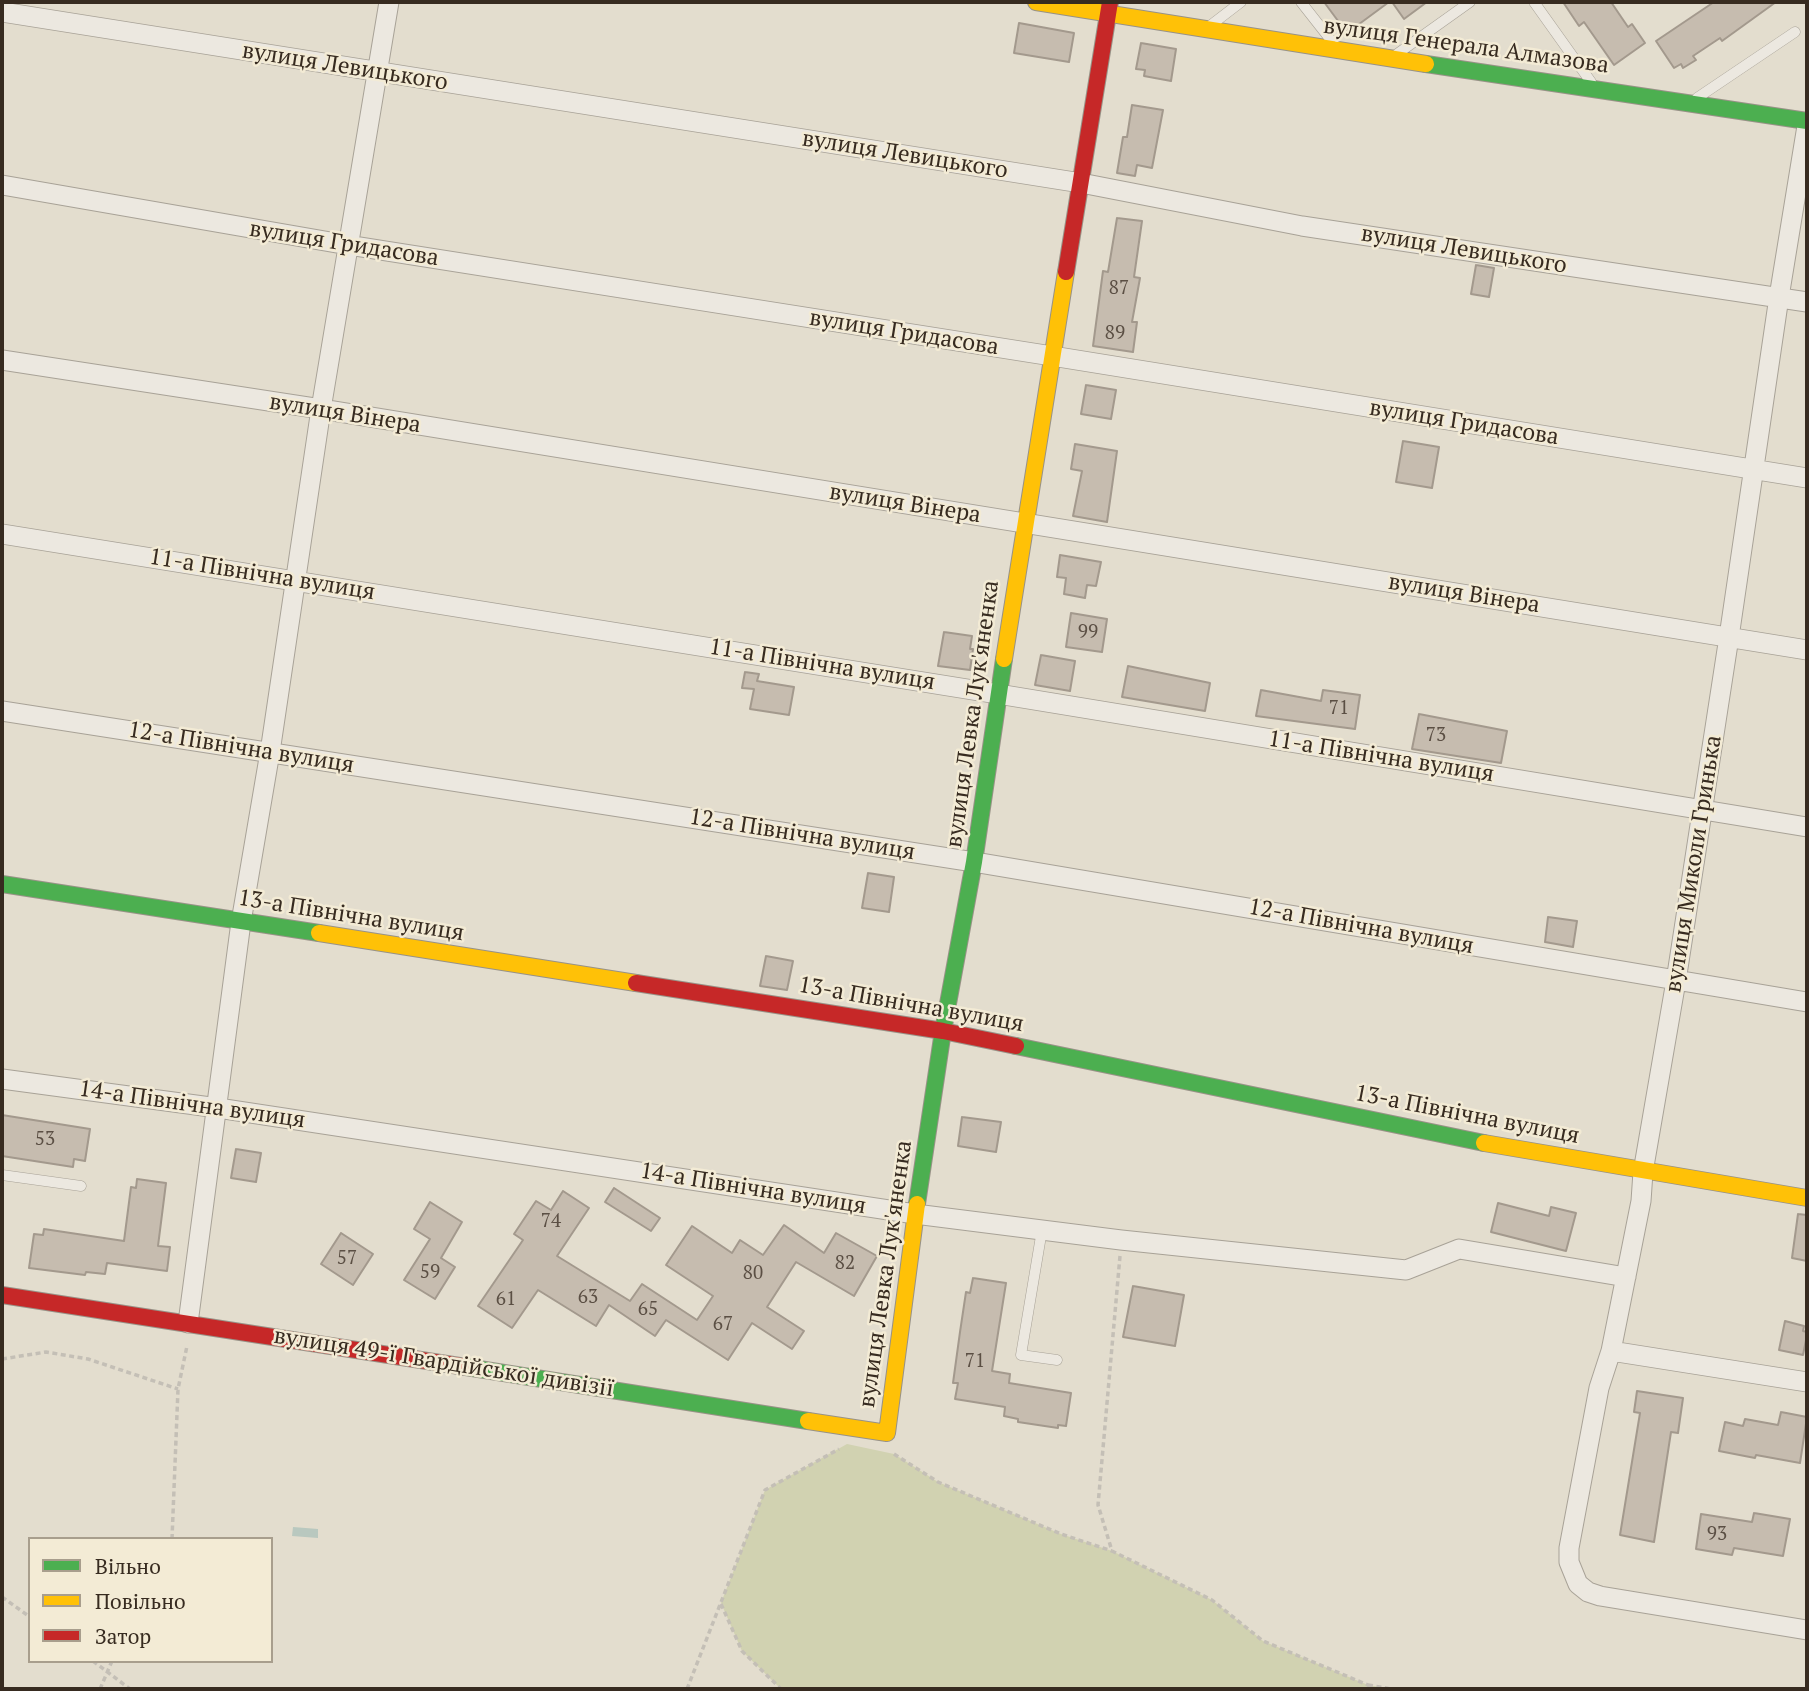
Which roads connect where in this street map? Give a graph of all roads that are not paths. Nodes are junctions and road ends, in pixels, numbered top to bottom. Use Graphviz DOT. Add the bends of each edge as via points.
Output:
graph roads {
  1 [pos="388,2"];
  2 [pos="1036,2"];
  3 [pos="1241,2"];
  4 [pos="1301,2"];
  5 [pos="1470,2"];
  6 [pos="1534,2"];
  7 [pos="1109,8"];
  8 [pos="2,12"];
  9 [pos="1206,29"];
  10 [pos="1795,32"];
  11 [pos="1338,50"];
  12 [pos="1390,59"];
  13 [pos="377,73"];
  14 [pos="1595,88"];
  15 [pos="1687,104"];
  16 [pos="1807,123"];
  17 [pos="1081,183"];
  18 [pos="2,185"];
  19 [pos="348,246"];
  20 [pos="1779,298"];
  21 [pos="1807,302"];
  22 [pos="1052,356"];
  23 [pos="2,360"];
  24 [pos="321,410"];
  25 [pos="1754,470"];
  26 [pos="1807,478"];
  27 [pos="1025,523"];
  28 [pos="2,534"];
  29 [pos="295,580"];
  30 [pos="1730,637"];
  31 [pos="1807,650"];
  32 [pos="998,694"];
  33 [pos="2,711"];
  34 [pos="270,752"];
  35 [pos="1701,811"];
  36 [pos="1807,827"];
  37 [pos="974,862"];
  38 [pos="2,884"];
  39 [pos="241,922"];
  40 [pos="1676,981"];
  41 [pos="1807,1002"];
  42 [pos="943,1031"];
  43 [pos="2,1079"];
  44 [pos="218,1108"];
  45 [pos="1643,1172"];
  46 [pos="2,1175"];
  47 [pos="81,1186"];
  48 [pos="1807,1198"];
  49 [pos="915,1214"];
  50 [pos="1042,1230"];
  51 [pos="1626,1277"];
  52 [pos="2,1295"];
  53 [pos="188,1323"];
  54 [pos="1611,1351"];
  55 [pos="1057,1360"];
  56 [pos="1807,1382"];
  57 [pos="886,1441"];
  58 [pos="1807,1630"];
  1 -- 13 [label="street"];
  2 -- 7 [label="street, вулиця Генерала Алмазова"];
  3 -- 9 [label="lane"];
  4 -- 11 [label="lane"];
  5 -- 12 [label="lane"];
  6 -- 14 [label="lane"];
  7 -- 9 [label="street, вулиця Генерала Алмазова"];
  7 -- 17 [label="street, вулиця Левка Лук'яненка"];
  8 -- 13 [label="street, вулиця Левицького"];
  9 -- 11 [label="street, вулиця Генерала Алмазова"];
  10 -- 15 [label="lane"];
  11 -- 12 [label="street, вулиця Генерала Алмазова"];
  12 -- 14 [label="street, вулиця Генерала Алмазова"];
  13 -- 17 [label="street, вулиця Левицького"];
  13 -- 19 [label="street"];
  14 -- 15 [label="street, вулиця Генерала Алмазова"];
  15 -- 16 [label="street, вулиця Генерала Алмазова"];
  16 -- 20 [label="street, вулиця Миколи Гринька"];
  17 -- 20 [label="street, вулиця Левицького" via="1302,226"];
  17 -- 22 [label="street, вулиця Левка Лук'яненка"];
  18 -- 19 [label="street, вулиця Гридасова"];
  19 -- 22 [label="street, вулиця Гридасова"];
  19 -- 24 [label="street"];
  20 -- 21 [label="street, вулиця Левицького"];
  20 -- 25 [label="street, вулиця Миколи Гринька"];
  22 -- 25 [label="street, вулиця Гридасова"];
  22 -- 27 [label="street, вулиця Левка Лук'яненка"];
  23 -- 24 [label="street, вулиця Вінера"];
  24 -- 27 [label="street, вулиця Вінера"];
  24 -- 29 [label="street"];
  25 -- 26 [label="street, вулиця Гридасова"];
  25 -- 30 [label="street, вулиця Миколи Гринька"];
  27 -- 30 [label="street, вулиця Вінера"];
  27 -- 32 [label="street, вулиця Левка Лук'яненка"];
  28 -- 29 [label="street, 11-а Північна вулиця"];
  29 -- 32 [label="street, 11-а Північна вулиця"];
  29 -- 34 [label="street"];
  30 -- 31 [label="street, вулиця Вінера"];
  30 -- 35 [label="street, вулиця Миколи Гринька"];
  32 -- 35 [label="street, 11-а Північна вулиця"];
  32 -- 37 [label="street, вулиця Левка Лук'яненка"];
  33 -- 34 [label="street, 12-а Північна вулиця"];
  34 -- 37 [label="street, 12-а Північна вулиця"];
  34 -- 39 [label="street"];
  35 -- 36 [label="street, 11-а Північна вулиця"];
  35 -- 40 [label="street, вулиця Миколи Гринька"];
  37 -- 40 [label="street, 12-а Північна вулиця"];
  37 -- 42 [label="street, вулиця Левка Лук'яненка"];
  38 -- 39 [label="street, 13-а Північна вулиця"];
  39 -- 42 [label="street, 13-а Північна вулиця"];
  39 -- 44 [label="street"];
  40 -- 41 [label="street, 12-а Північна вулиця"];
  40 -- 45 [label="street, вулиця Миколи Гринька"];
  42 -- 45 [label="street, 13-а Північна вулиця" via="1501,1147"];
  42 -- 49 [label="street, вулиця Левка Лук'яненка"];
  43 -- 44 [label="street, 14-а Північна вулиця"];
  44 -- 49 [label="street, 14-а Північна вулиця"];
  44 -- 53 [label="street"];
  45 -- 48 [label="street, 13-а Північна вулиця"];
  45 -- 51 [label="street, вулиця Миколи Гринька"];
  46 -- 47 [label="lane"];
  49 -- 50 [label="street, 14-а Північна вулиця"];
  49 -- 57 [label="street, вулиця Левка Лук'яненка"];
  50 -- 51 [label="street, 14-а Північна вулиця" via="1406,1270 1459,1249"];
  50 -- 55 [label="lane" via="1021,1355"];
  51 -- 54 [label="street, вулиця Миколи Гринька"];
  52 -- 53 [label="street, вулиця 49-ї Гвардійської дивізії"];
  53 -- 57 [label="street, вулиця 49-ї Гвардійської дивізії"];
  54 -- 56 [label="street"];
  54 -- 58 [label="street, вулиця Миколи Гринька" via="1599,1388 1569,1548 1578,1584 1601,1596"];
}
